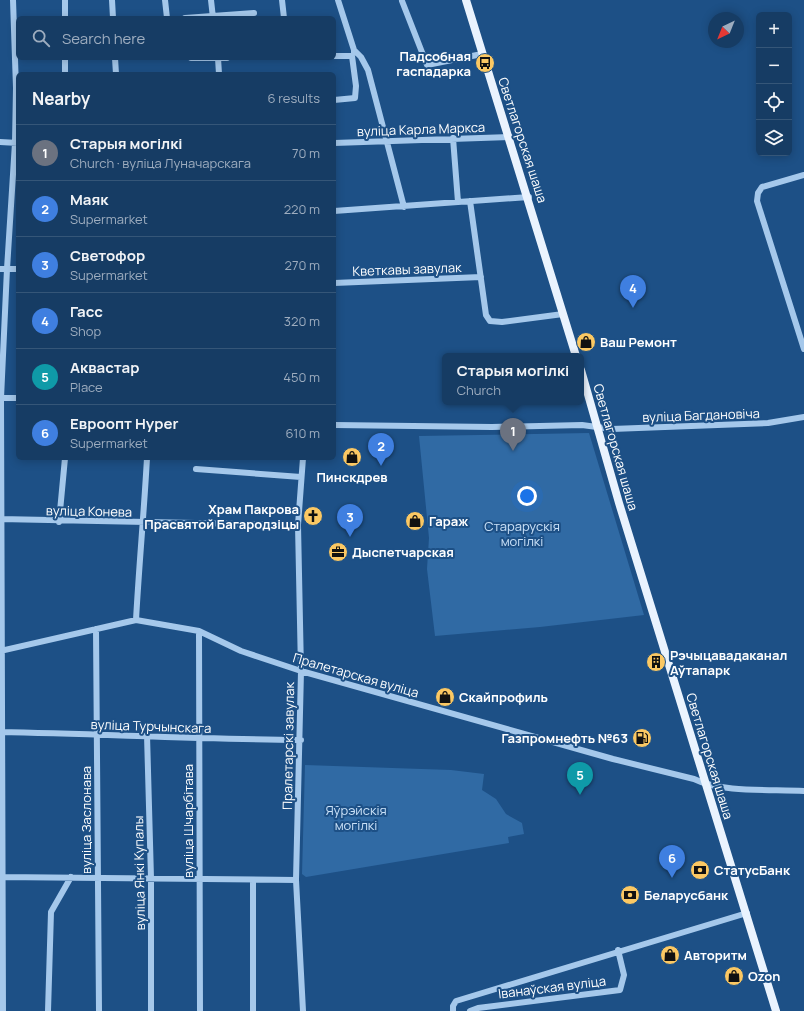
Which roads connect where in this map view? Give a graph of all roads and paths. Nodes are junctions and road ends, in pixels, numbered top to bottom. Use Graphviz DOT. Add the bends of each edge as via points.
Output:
graph roads {
  1 [pos="13,0"];
  2 [pos="65,0"];
  3 [pos="112,0"];
  4 [pos="165,0"];
  5 [pos="211,0"];
  6 [pos="282,0"];
  7 [pos="338,0"];
  8 [pos="466,0"];
  9 [pos="402,1"];
  10 [pos="254,13"];
  11 [pos="65,16"];
  12 [pos="113,16"];
  13 [pos="167,16"];
  14 [pos="213,16"];
  15 [pos="284,16"];
  16 [pos="353,53"];
  17 [pos="482,54"];
  18 [pos="336,56"];
  19 [pos="65,60"];
  20 [pos="115,60"];
  21 [pos="218,60"];
  22 [pos="16,72"];
  23 [pos="65,72"];
  24 [pos="116,72"];
  25 [pos="219,72"];
  26 [pos="336,100"];
  27 [pos="510,137"];
  28 [pos="453,138"];
  29 [pos="387,140"];
  30 [pos="0,142"];
  31 [pos="16,143"];
  32 [pos="336,143"];
  33 [pos="16,152"];
  34 [pos="804,175"];
  35 [pos="529,197"];
  36 [pos="470,201"];
  37 [pos="458,202"];
  38 [pos="404,207"];
  39 [pos="336,211"];
  40 [pos="3,269"];
  41 [pos="16,269"];
  42 [pos="481,277"];
  43 [pos="336,283"];
  44 [pos="563,314"];
  45 [pos="804,349"];
  46 [pos="575,353"];
  47 [pos="584,380"];
  48 [pos="1,398"];
  49 [pos="16,398"];
  50 [pos="804,417"];
  51 [pos="336,425"];
  52 [pos="598,426"];
  53 [pos="65,460"];
  54 [pos="147,460"];
  55 [pos="303,460"];
  56 [pos="196,469"];
  57 [pos="301,477"];
  58 [pos="1,519"];
  59 [pos="59,522"];
  60 [pos="144,523"];
  61 [pos="298,525"];
  62 [pos="136,620"];
  63 [pos="96,629"];
  64 [pos="199,631"];
  65 [pos="0,651"];
  66 [pos="301,671"];
  67 [pos="1,732"];
  68 [pos="147,735"];
  69 [pos="97,736"];
  70 [pos="199,739"];
  71 [pos="300,740"];
  72 [pos="707,785"];
  73 [pos="804,791"];
  74 [pos="2,877"];
  75 [pos="71,877"];
  76 [pos="97,877"];
  77 [pos="151,878"];
  78 [pos="199,878"];
  79 [pos="253,880"];
  80 [pos="296,880"];
  81 [pos="747,912"];
  82 [pos="618,950"];
  83 [pos="3,1011"];
  84 [pos="48,1011"];
  85 [pos="99,1011"];
  86 [pos="151,1011"];
  87 [pos="200,1011"];
  88 [pos="253,1011"];
  89 [pos="303,1011"];
  90 [pos="453,1011"];
  91 [pos="470,1011"];
  92 [pos="776,1011"];
  1 -- 22 [label="street"];
  2 -- 11 [label="street"];
  3 -- 12 [label="street"];
  4 -- 13 [label="street"];
  5 -- 14 [label="street"];
  6 -- 15 [label="street"];
  7 -- 16 [label="street"];
  8 -- 17 [label="main road, Светлагорская шаша"];
  9 -- 17 [label="street" via="427,65"];
  10 -- 14 [label="street"];
  16 -- 18 [label="street"];
  16 -- 26 [label="street" via="355,98"];
  16 -- 29 [label="street" via="361,57 368,70"];
  17 -- 27 [label="main road, Светлагорская шаша"];
  19 -- 23 [label="street"];
  20 -- 24 [label="street"];
  21 -- 25 [label="street"];
  27 -- 28 [label="street, вуліца Карла Маркса"];
  27 -- 35 [label="main road, Светлагорская шаша"];
  28 -- 29 [label="street, вуліца Карла Маркса"];
  28 -- 37 [label="street"];
  29 -- 32 [label="street, вуліца Карла Маркса"];
  29 -- 38 [label="street"];
  30 -- 31 [label="street"];
  33 -- 40 [label="street"];
  34 -- 45 [label="street" via="762,187 757,201"];
  35 -- 36 [label="street"];
  35 -- 44 [label="main road, Светлагорская шаша"];
  36 -- 37 [label="street"];
  36 -- 42 [label="street"];
  37 -- 38 [label="street"];
  38 -- 39 [label="street"];
  40 -- 41 [label="street"];
  40 -- 48 [label="street"];
  42 -- 43 [label="street, Кветкавы завулак"];
  42 -- 44 [label="street" via="486,315 490,321 502,322"];
  44 -- 46 [label="main road, Светлагорская шаша"];
  47 -- 52 [label="main road, Светлагорская шаша"];
  48 -- 49 [label="street"];
  48 -- 58 [label="street"];
  50 -- 52 [label="street, вуліца Багдановіча" via="768,423 612,429"];
  51 -- 52 [label="street, вуліца Багдановіча"];
  52 -- 72 [label="main road, Светлагорская шаша" via="618,503"];
  53 -- 59 [label="street"];
  54 -- 60 [label="street"];
  55 -- 57 [label="street, Пралетарскі завулак"];
  56 -- 57 [label="street"];
  57 -- 61 [label="street, Пралетарскі завулак"];
  58 -- 59 [label="street, вуліца Конева"];
  58 -- 65 [label="street"];
  59 -- 60 [label="street, вуліца Конева"];
  60 -- 61 [label="street, вуліца Конева"];
  60 -- 62 [label="street"];
  61 -- 66 [label="street, Пралетарскі завулак"];
  62 -- 63 [label="street, Пралетарская вуліца"];
  62 -- 64 [label="street, Пралетарская вуліца"];
  63 -- 65 [label="street, Пралетарская вуліца"];
  63 -- 69 [label="street, вуліца Заслонава"];
  64 -- 66 [label="street, Пралетарская вуліца" via="241,651"];
  64 -- 70 [label="street, вуліца Шчарбітава"];
  65 -- 67 [label="street"];
  66 -- 71 [label="street, Пралетарскі завулак"];
  66 -- 72 [label="street, Пралетарская вуліца" via="613,759 694,779"];
  67 -- 69 [label="street, вуліца Турчынскага"];
  67 -- 74 [label="street"];
  68 -- 69 [label="street, вуліца Турчынскага"];
  68 -- 70 [label="street, вуліца Турчынскага"];
  68 -- 77 [label="street, вуліца Янкі Купалы"];
  69 -- 76 [label="street, вуліца Заслонава"];
  70 -- 71 [label="street, вуліца Турчынскага"];
  70 -- 78 [label="street, вуліца Шчарбітава"];
  71 -- 80 [label="street, Пралетарскі завулак"];
  72 -- 73 [label="street, Пралетарская вуліца"];
  72 -- 81 [label="main road, Светлагорская шаша"];
  74 -- 75 [label="street"];
  74 -- 83 [label="street"];
  75 -- 76 [label="street"];
  75 -- 84 [label="street" via="51,912"];
  76 -- 77 [label="street"];
  76 -- 85 [label="street, вуліца Заслонава"];
  77 -- 78 [label="street"];
  77 -- 86 [label="street, вуліца Янкі Купалы"];
  78 -- 79 [label="street"];
  78 -- 87 [label="street, вуліца Шчарбітава"];
  79 -- 80 [label="street"];
  79 -- 88 [label="street"];
  80 -- 89 [label="street, Пралетарскі завулак"];
  81 -- 82 [label="street, Іванаўская вуліца"];
  81 -- 92 [label="main road, Светлагорская шаша"];
  82 -- 90 [label="street, Іванаўская вуліца" via="456,1001"];
  82 -- 91 [label="street, Іванаўская вуліца" via="624,975 620,990"];
}
